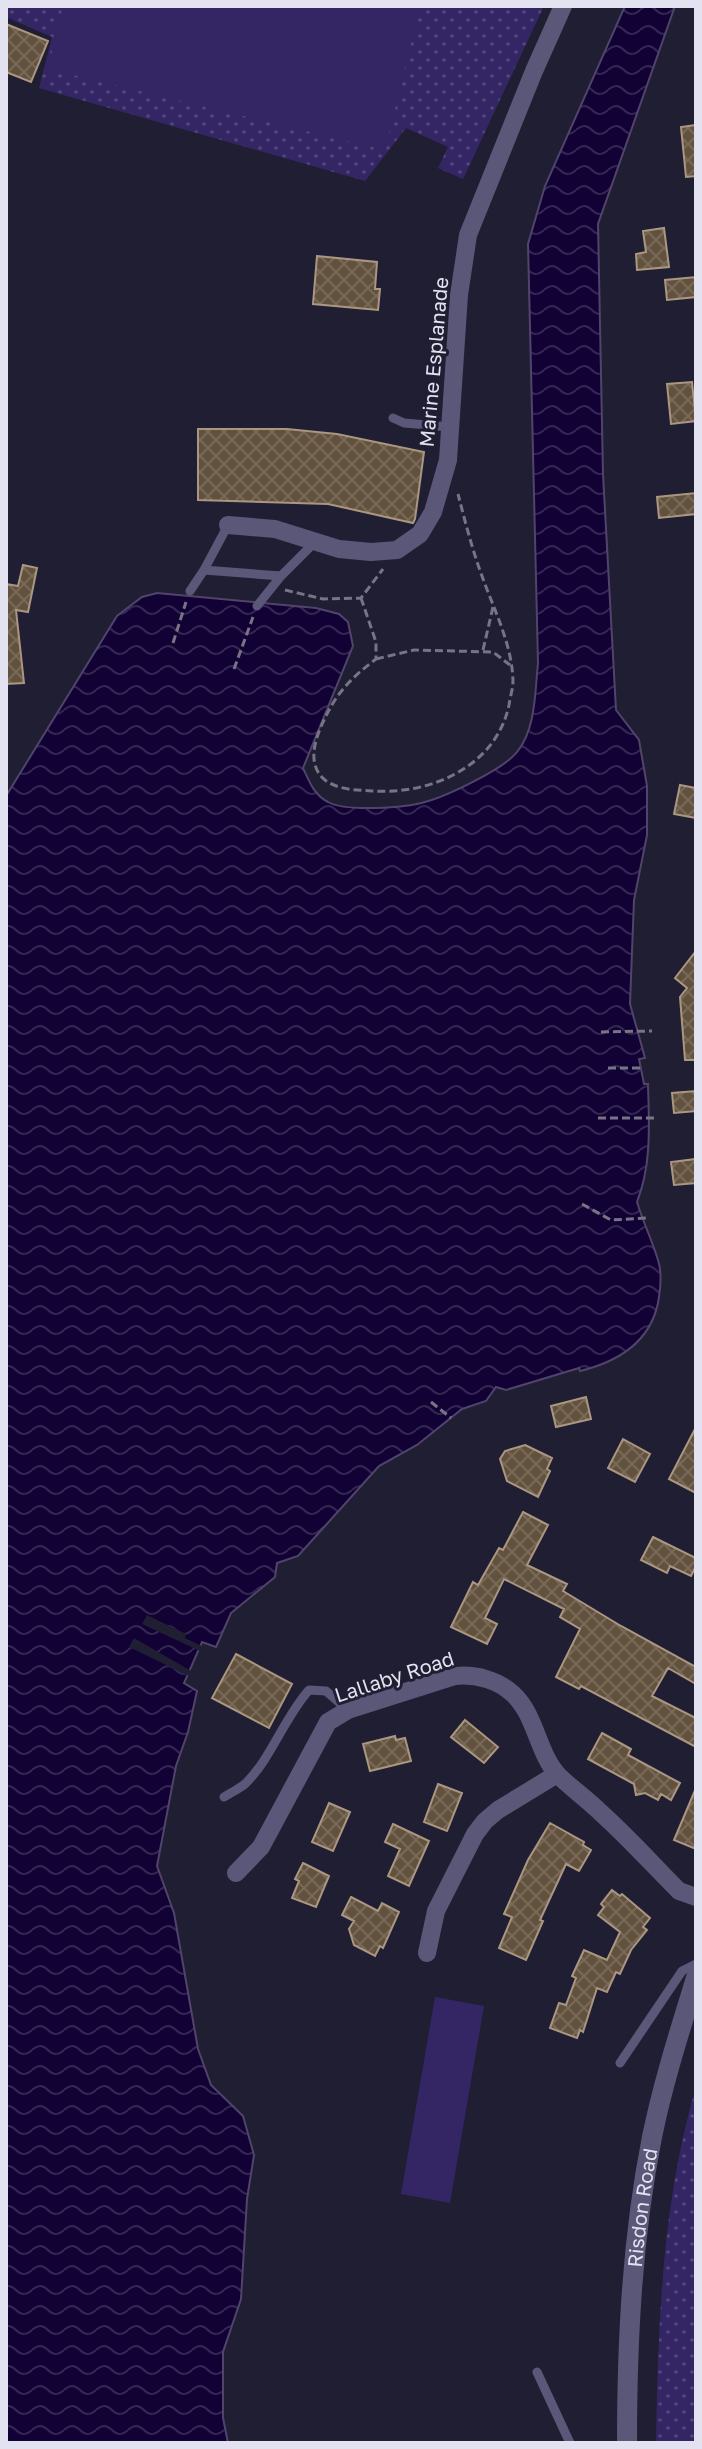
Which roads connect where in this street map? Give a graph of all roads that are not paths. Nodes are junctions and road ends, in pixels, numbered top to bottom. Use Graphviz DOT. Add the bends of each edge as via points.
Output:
graph roads {
  1 [pos="563,6"];
  2 [pos="393,418"];
  3 [pos="450,427"];
  4 [pos="228,525"];
  5 [pos="315,542"];
  6 [pos="204,570"];
  7 [pos="281,576"];
  8 [pos="190,591"];
  9 [pos="257,606"];
  10 [pos="348,1710"];
  11 [pos="557,1774"];
  12 [pos="224,1797"];
  13 [pos="236,1873"];
  14 [pos="696,1897"];
  15 [pos="427,1953"];
  16 [pos="696,1964"];
  17 [pos="696,1978"];
  18 [pos="620,2063"];
  19 [pos="537,2372"];
  20 [pos="570,2443"];
  21 [pos="627,2443"];
  1 -- 3 [label="street, Marine Esplanade" via="468,235"];
  2 -- 3 [label="lane"];
  3 -- 5 [label="street, Marine Esplanade" via="448,460 433,512 420,534 397,550 371,552"];
  4 -- 5 [label="street" via="275,529"];
  4 -- 6 [label="lane"];
  5 -- 7 [label="lane"];
  6 -- 7 [label="lane"];
  6 -- 8 [label="lane"];
  7 -- 9 [label="lane"];
  10 -- 11 [label="street, Lallaby Road" via="455,1676 478,1677 503,1687 521,1703"];
  10 -- 12 [label="lane" via="326,1691 309,1690 245,1784"];
  10 -- 13 [label="street, Lallaby Road" via="328,1722 261,1847"];
  11 -- 14 [label="street, Lallaby Road" via="679,1891"];
  11 -- 15 [label="street" via="498,1810 475,1834 436,1911"];
  16 -- 18 [label="lane" via="682,1971"];
  17 -- 21 [label="street, Risdon Road" via="652,2137 641,2204 630,2307"];
  19 -- 20 [label="lane"];
}
